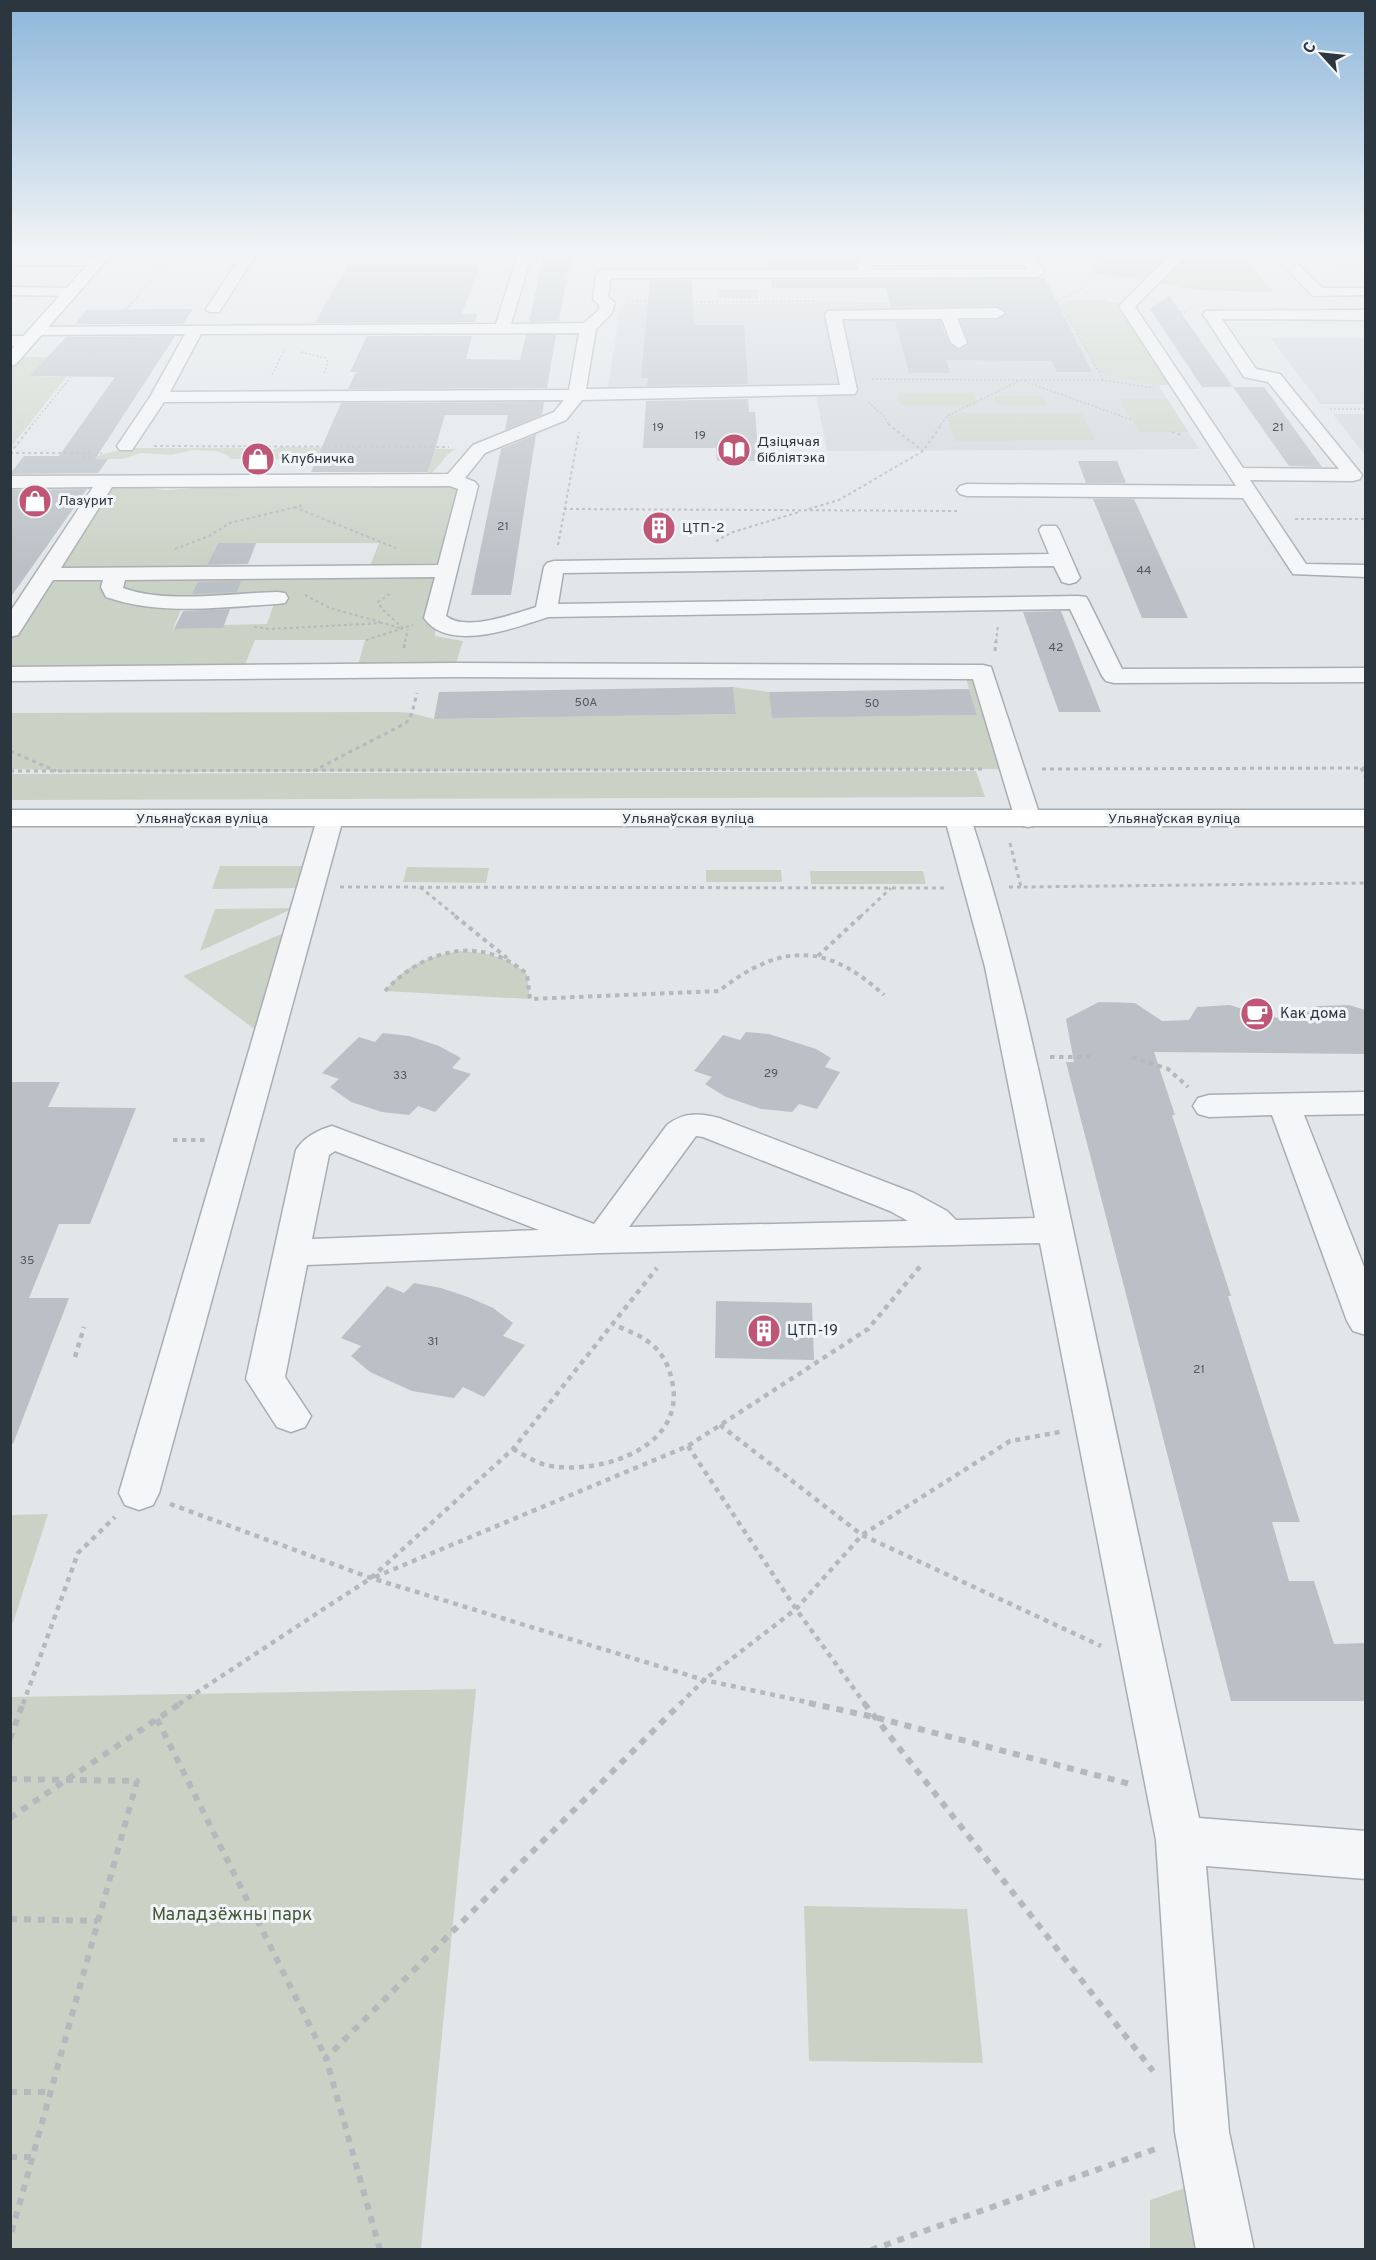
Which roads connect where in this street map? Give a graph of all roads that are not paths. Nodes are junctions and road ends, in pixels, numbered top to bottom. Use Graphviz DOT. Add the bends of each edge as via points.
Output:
graph roads {
  1 [pos="180,358"];
  2 [pos="585,358"];
  3 [pos="843,358"];
  4 [pos="1161,358"];
  5 [pos="1240,358"];
  6 [pos="581,395"];
  7 [pos="159,397"];
  8 [pos="476,433"];
  9 [pos="518,433"];
  10 [pos="126,446"];
  11 [pos="1237,474"];
  12 [pos="453,480"];
  13 [pos="107,481"];
  14 [pos="10,482"];
  15 [pos="967,490"];
  16 [pos="1250,492"];
  17 [pos="1049,530"];
  18 [pos="1062,560"];
  19 [pos="436,571"];
  20 [pos="1365,571"];
  21 [pos="116,573"];
  22 [pos="47,574"];
  23 [pos="277,598"];
  24 [pos="1078,602"];
  25 [pos="546,611"];
  26 [pos="10,630"];
  27 [pos="10,674"];
  28 [pos="1365,675"];
  29 [pos="10,818"];
  30 [pos="1365,818"];
  31 [pos="330,819"];
  32 [pos="958,819"];
  33 [pos="1016,819"];
  34 [pos="1365,1103"];
  35 [pos="1284,1105"];
  36 [pos="1209,1106"];
  37 [pos="1057,1230"];
  38 [pos="948,1233"];
  39 [pos="601,1240"];
  40 [pos="290,1253"];
  41 [pos="1365,1321"];
  42 [pos="291,1416"];
  43 [pos="139,1493"];
  44 [pos="1176,1818"];
  45 [pos="1365,1855"];
  46 [pos="1225,2250"];
  1 -- 7 [label="lane"];
  2 -- 6 [label="lane"];
  3 -- 6 [label="lane" via="848,384"];
  4 -- 11 [label="lane"];
  5 -- 11 [label="lane" via="1250,373 1274,378 1353,476"];
  6 -- 7 [label="lane"];
  6 -- 9 [label="lane" via="560,416"];
  7 -- 10 [label="lane"];
  8 -- 9 [label="lane"];
  9 -- 12 [label="lane" via="479,449"];
  11 -- 16 [label="lane"];
  12 -- 13 [label="lane"];
  12 -- 19 [label="lane" via="468,486"];
  13 -- 14 [label="lane"];
  13 -- 22 [label="lane"];
  15 -- 16 [label="lane"];
  16 -- 20 [label="lane" via="1300,570"];
  17 -- 18 [label="lane"];
  18 -- 24 [label="lane"];
  18 -- 25 [label="lane" via="554,567"];
  19 -- 21 [label="lane"];
  19 -- 25 [label="lane" via="436,621 445,626 483,628"];
  21 -- 22 [label="lane"];
  21 -- 23 [label="lane" via="114,592 131,598"];
  22 -- 26 [label="lane"];
  24 -- 25 [label="lane"];
  24 -- 28 [label="lane" via="1114,676"];
  27 -- 33 [label="lane" via="454,670 983,672 1012,769"];
  29 -- 31 [label="main road, Ульянаўская вуліца"];
  30 -- 33 [label="main road, Ульянаўская вуліца"];
  31 -- 32 [label="main road, Ульянаўская вуліца"];
  31 -- 43 [label="lane"];
  32 -- 33 [label="main road, Ульянаўская вуліца"];
  32 -- 37 [label="lane" via="1020,1057"];
  34 -- 35 [label="lane"];
  35 -- 36 [label="lane"];
  35 -- 41 [label="lane"];
  37 -- 38 [label="lane"];
  37 -- 44 [label="lane"];
  38 -- 39 [label="lane"];
  38 -- 39 [label="lane" via="935,1220 902,1202 707,1126 689,1125 679,1133"];
  39 -- 40 [label="lane"];
  39 -- 40 [label="lane" via="332,1137 313,1150"];
  40 -- 42 [label="lane" via="265,1379"];
  44 -- 45 [label="lane"];
  44 -- 46 [label="lane" via="1202,2132"];
}
